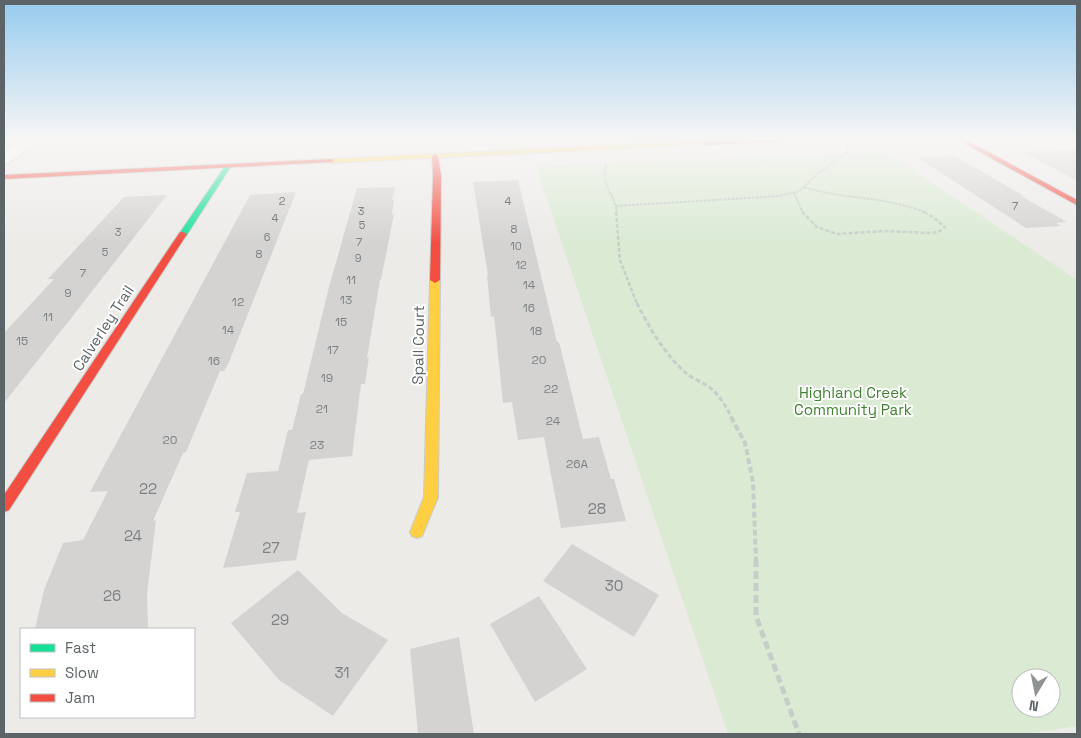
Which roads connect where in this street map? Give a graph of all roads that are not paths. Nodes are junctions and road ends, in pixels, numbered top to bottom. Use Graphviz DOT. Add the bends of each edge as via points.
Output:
graph roads {
  1 [pos="56,174"];
  2 [pos="222,174"];
  3 [pos="436,174"];
  4 [pos="1024,174"];
  5 [pos="4,177"];
  6 [pos="1077,203"];
  7 [pos="4,506"];
  8 [pos="417,532"];
  1 -- 5 [label="street"];
  2 -- 7 [label="street, Calverley Trail"];
  3 -- 8 [label="street, Spall Court" via="431,496"];
  4 -- 6 [label="street"];
}
